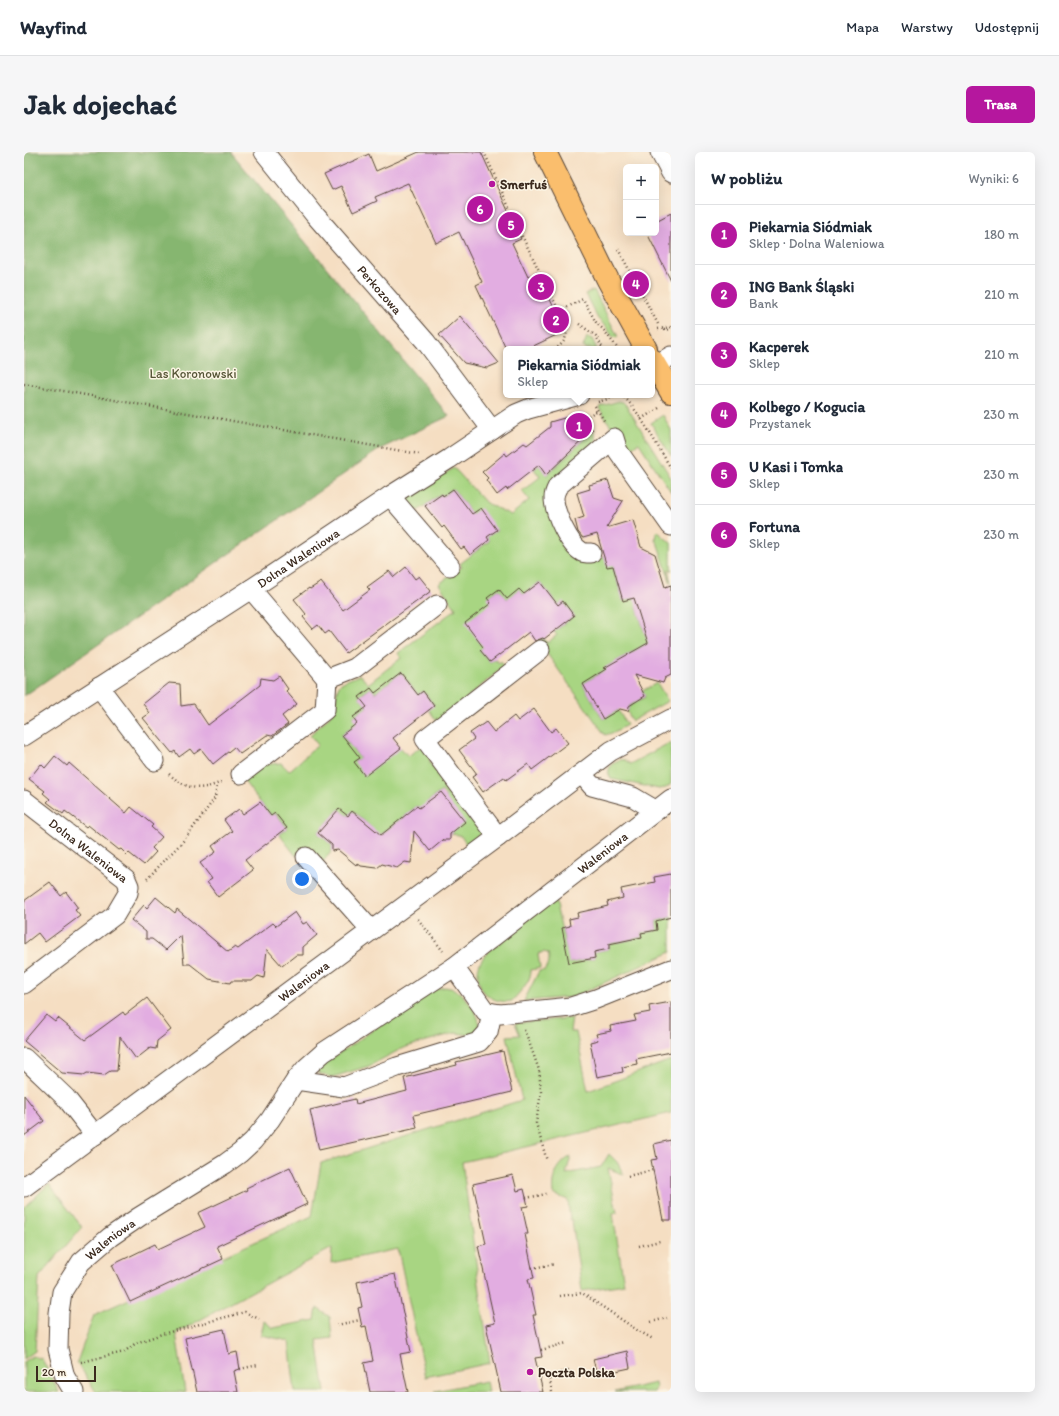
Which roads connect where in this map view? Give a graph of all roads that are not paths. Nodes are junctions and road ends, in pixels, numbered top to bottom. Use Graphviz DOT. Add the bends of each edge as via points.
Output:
graph roads {
  1 [pos="264,152"];
  2 [pos="545,152"];
  3 [pos="660,152"];
  4 [pos="671,173"];
  5 [pos="647,346"];
  6 [pos="655,359"];
  7 [pos="568,398"];
  8 [pos="668,398"];
  9 [pos="492,430"];
  10 [pos="390,496"];
  11 [pos="671,526"];
  12 [pos="591,553"];
  13 [pos="450,566"];
  14 [pos="251,590"];
  15 [pos="437,606"];
  16 [pos="540,650"];
  17 [pos="327,679"];
  18 [pos="99,687"];
  19 [pos="671,719"];
  20 [pos="24,736"];
  21 [pos="155,761"];
  22 [pos="241,774"];
  23 [pos="582,774"];
  24 [pos="671,799"];
  25 [pos="24,800"];
  26 [pos="655,810"];
  27 [pos="498,837"];
  28 [pos="306,857"];
  29 [pos="371,930"];
  30 [pos="454,967"];
  31 [pos="671,969"];
  32 [pos="24,984"];
  33 [pos="492,1013"];
  34 [pos="24,1058"];
  35 [pos="296,1080"];
  36 [pos="94,1134"];
  37 [pos="24,1187"];
  38 [pos="74,1392"];
  1 -- 9 [label="street, Perkozowa" via="314,214 426,342"];
  2 -- 5 [label="main road" via="608,280"];
  3 -- 4 [label="street"];
  6 -- 8 [label="main road"];
  7 -- 9 [label="street, Dolna Waleniowa" via="516,414"];
  9 -- 10 [label="street, Dolna Waleniowa"];
  10 -- 13 [label="street"];
  10 -- 14 [label="street, Dolna Waleniowa"];
  11 -- 12 [label="street" via="616,445 558,486 554,492 563,528 569,538 582,552"];
  14 -- 17 [label="street"];
  14 -- 18 [label="street, Dolna Waleniowa"];
  15 -- 17 [label="street" via="355,668"];
  16 -- 27 [label="street" via="425,739"];
  17 -- 22 [label="street" via="325,710"];
  18 -- 20 [label="street, Dolna Waleniowa"];
  18 -- 21 [label="street"];
  19 -- 23 [label="street, Waleniowa" via="612,751"];
  23 -- 26 [label="street" via="592,786 633,798"];
  23 -- 27 [label="street, Waleniowa"];
  24 -- 26 [label="street, Waleniowa"];
  25 -- 32 [label="street, Dolna Waleniowa" via="126,879 129,886 128,893 115,915"];
  26 -- 30 [label="street, Waleniowa"];
  27 -- 29 [label="street, Waleniowa"];
  28 -- 29 [label="street"];
  29 -- 36 [label="street, Waleniowa"];
  30 -- 33 [label="street" via="486,1012"];
  30 -- 35 [label="street, Waleniowa" via="324,1052"];
  31 -- 33 [label="street" via="572,1007"];
  33 -- 35 [label="street" via="488,1032 479,1042 397,1067 344,1087"];
  34 -- 36 [label="street" via="66,1098"];
  35 -- 38 [label="street, Waleniowa" via="270,1120 240,1153 139,1217 81,1262 62,1292 59,1313 58,1349 65,1377"];
  36 -- 37 [label="street, Waleniowa"];
}
